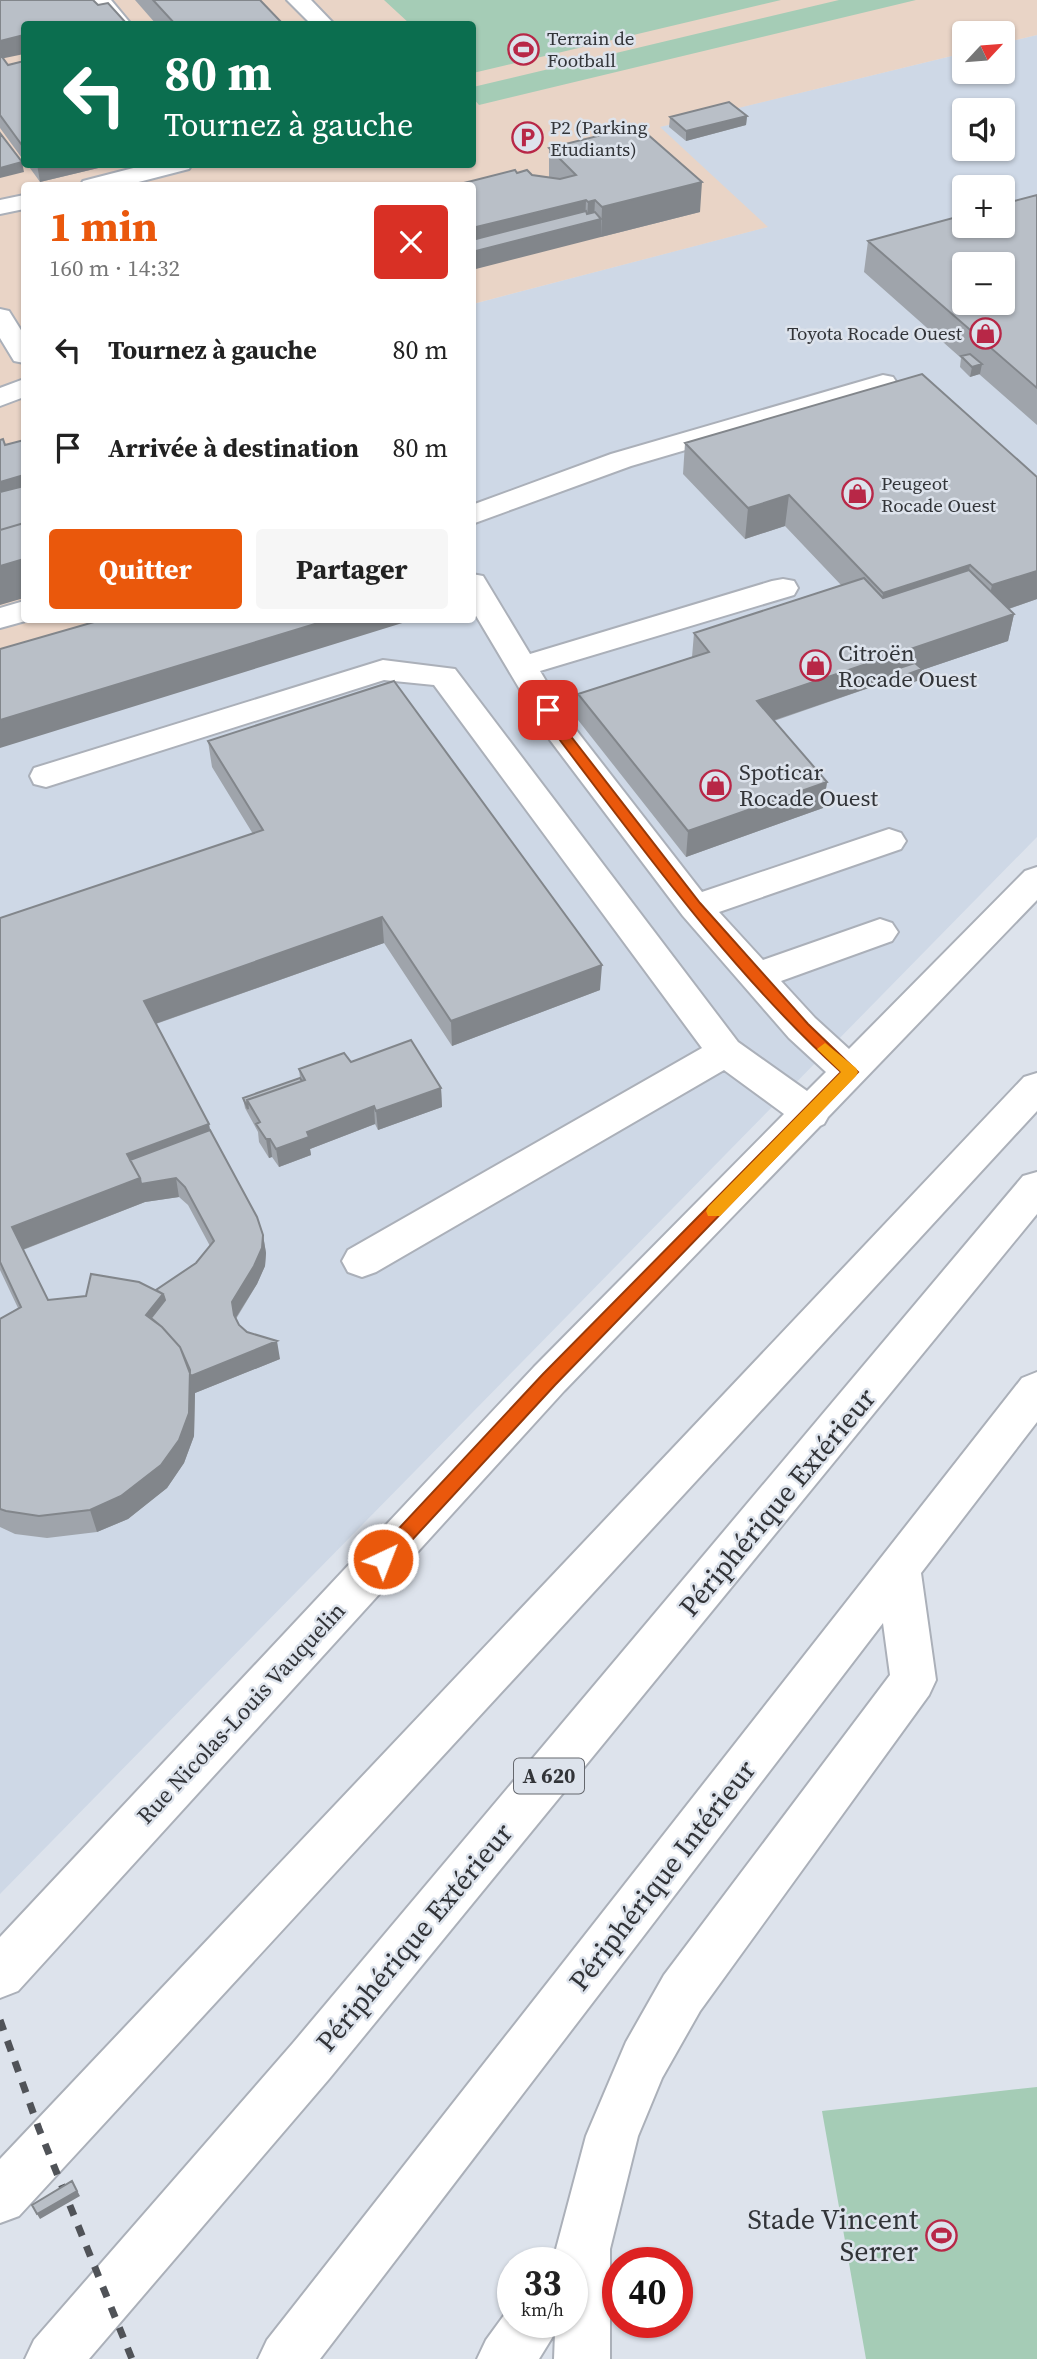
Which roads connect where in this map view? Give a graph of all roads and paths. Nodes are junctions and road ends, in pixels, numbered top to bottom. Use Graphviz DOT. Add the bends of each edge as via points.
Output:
graph roads {
  1 [pos="99,0"];
  2 [pos="298,0"];
  3 [pos="117,21"];
  4 [pos="320,21"];
  5 [pos="164,168"];
  6 [pos="108,182"];
  7 [pos="21,203"];
  8 [pos="0,207"];
  9 [pos="0,317"];
  10 [pos="21,350"];
  11 [pos="883,383"];
  12 [pos="21,388"];
  13 [pos="0,398"];
  14 [pos="476,514"];
  15 [pos="783,588"];
  16 [pos="476,589"];
  17 [pos="21,612"];
  18 [pos="0,618"];
  19 [pos="524,666"];
  20 [pos="46,776"];
  21 [pos="890,841"];
  22 [pos="1037,879"];
  23 [pos="695,907"];
  24 [pos="880,932"];
  25 [pos="755,977"];
  26 [pos="724,1052"];
  27 [pos="850,1072"];
  28 [pos="1037,1087"];
  29 [pos="811,1114"];
  30 [pos="1037,1187"];
  31 [pos="362,1261"];
  32 [pos="1037,1390"];
  33 [pos="899,1569"];
  34 [pos="0,1973"];
  35 [pos="0,2197"];
  36 [pos="581,2247"];
  37 [pos="520,2338"];
  38 [pos="581,2338"];
  39 [pos="53,2359"];
  40 [pos="286,2359"];
  41 [pos="505,2359"];
  42 [pos="582,2359"];
  1 -- 3 [label="main road"];
  2 -- 4 [label="main road"];
  5 -- 6 [label="main road"];
  7 -- 8 [label="main road"];
  9 -- 10 [label="main road"];
  11 -- 14 [label="main road" via="621,460"];
  12 -- 13 [label="main road"];
  15 -- 19 [label="main road"];
  16 -- 19 [label="main road"];
  17 -- 18 [label="main road"];
  19 -- 23 [label="main road" via="561,732"];
  20 -- 26 [label="main road" via="383,670 444,676"];
  21 -- 23 [label="main road"];
  22 -- 27 [label="main road, Rue Nicolas-Louis Vauquelin"];
  23 -- 25 [label="main road"];
  24 -- 25 [label="main road"];
  25 -- 27 [label="main road"];
  26 -- 29 [label="main road"];
  26 -- 31 [label="main road"];
  27 -- 29 [label="main road, Rue Nicolas-Louis Vauquelin"];
  28 -- 35 [label="main road"];
  29 -- 34 [label="main road, Rue Nicolas-Louis Vauquelin" via="549,1380"];
  30 -- 39 [label="main road, Périphérique Extérieur / A 620" via="311,2061"];
  32 -- 33 [label="main road, Périphérique Intérieur"];
  33 -- 36 [label="main road" via="913,1680 682,1993 644,2060 612,2136"];
  33 -- 40 [label="main road, Périphérique Intérieur"];
  37 -- 41 [label="main road"];
  38 -- 42 [label="main road"];
}
